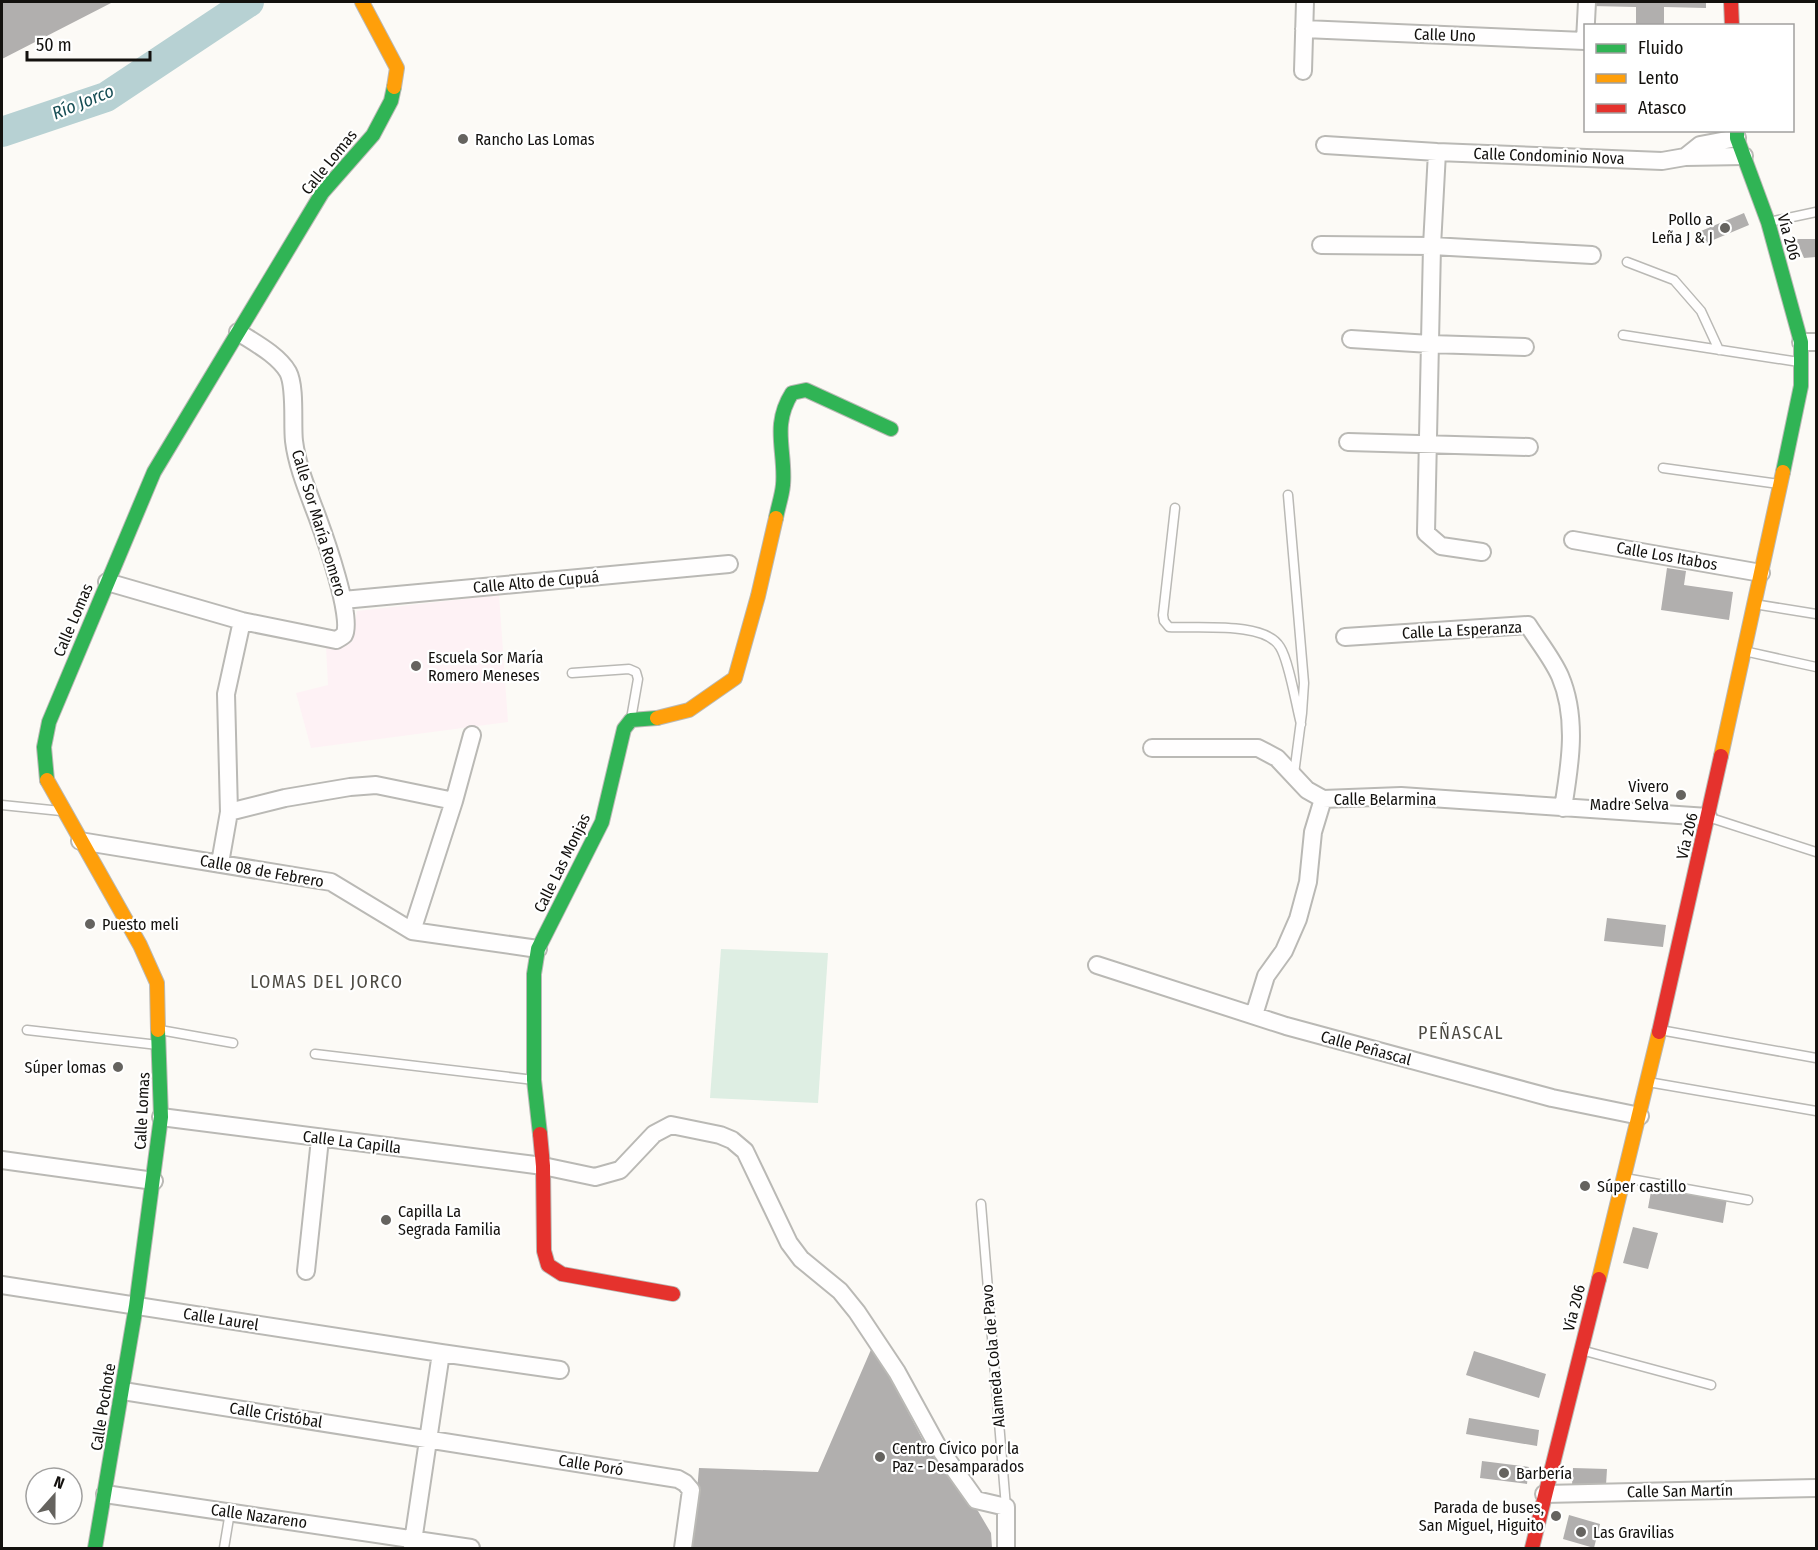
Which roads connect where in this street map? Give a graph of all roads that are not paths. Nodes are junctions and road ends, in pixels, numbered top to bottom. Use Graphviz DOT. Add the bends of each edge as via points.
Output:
graph roads {
  1 [pos="362,2"];
  2 [pos="1305,2"];
  3 [pos="1587,2"];
  4 [pos="1731,2"];
  5 [pos="1586,24"];
  6 [pos="1732,24"];
  7 [pos="1304,29"];
  8 [pos="1584,40"];
  9 [pos="1303,71"];
  10 [pos="1737,134"];
  11 [pos="1325,145"];
  12 [pos="1437,152"];
  13 [pos="1744,156"];
  14 [pos="1685,157"];
  15 [pos="1816,212"];
  16 [pos="1768,222"];
  17 [pos="1321,244"];
  18 [pos="1432,246"];
  19 [pos="1592,255"];
  20 [pos="1627,262"];
  21 [pos="238,332"];
  22 [pos="1623,336"];
  23 [pos="1351,339"];
  24 [pos="1809,342"];
  25 [pos="1430,344"];
  26 [pos="1525,347"];
  27 [pos="1719,350"];
  28 [pos="1803,362"];
  29 [pos="891,429"];
  30 [pos="1348,442"];
  31 [pos="1427,445"];
  32 [pos="1528,447"];
  33 [pos="1663,468"];
  34 [pos="1780,484"];
  35 [pos="1288,495"];
  36 [pos="1175,508"];
  37 [pos="1573,540"];
  38 [pos="1482,552"];
  39 [pos="729,564"];
  40 [pos="1761,573"];
  41 [pos="107,582"];
  42 [pos="343,600"];
  43 [pos="1754,604"];
  44 [pos="1816,614"];
  45 [pos="242,621"];
  46 [pos="1345,637"];
  47 [pos="1744,651"];
  48 [pos="1816,667"];
  49 [pos="572,673"];
  50 [pos="631,720"];
  51 [pos="1301,724"];
  52 [pos="472,735"];
  53 [pos="1152,748"];
  54 [pos="1294,774"];
  55 [pos="1323,799"];
  56 [pos="454,801"];
  57 [pos="2,805"];
  58 [pos="1563,808"];
  59 [pos="65,812"];
  60 [pos="229,812"];
  61 [pos="1708,817"];
  62 [pos="81,841"];
  63 [pos="1816,852"];
  64 [pos="220,863"];
  65 [pos="412,931"];
  66 [pos="538,949"];
  67 [pos="1097,965"];
  68 [pos="1254,1015"];
  69 [pos="27,1030"];
  70 [pos="160,1030"];
  71 [pos="1659,1030"];
  72 [pos="233,1043"];
  73 [pos="160,1045"];
  74 [pos="315,1054"];
  75 [pos="1816,1058"];
  76 [pos="534,1080"];
  77 [pos="1648,1082"];
  78 [pos="1816,1111"];
  79 [pos="1640,1116"];
  80 [pos="161,1117"];
  81 [pos="320,1138"];
  82 [pos="2,1160"];
  83 [pos="543,1166"];
  84 [pos="1624,1178"];
  85 [pos="154,1181"];
  86 [pos="1748,1200"];
  87 [pos="981,1204"];
  88 [pos="306,1271"];
  89 [pos="2,1285"];
  90 [pos="673,1294"];
  91 [pos="136,1306"];
  92 [pos="1581,1350"];
  93 [pos="441,1353"];
  94 [pos="560,1370"];
  95 [pos="1710,1385"];
  96 [pos="123,1390"];
  97 [pos="428,1438"];
  98 [pos="1816,1488"];
  99 [pos="105,1494"];
  100 [pos="1544,1494"];
  101 [pos="1006,1507"];
  102 [pos="230,1512"];
  103 [pos="412,1544"];
  104 [pos="95,1548"];
  105 [pos="224,1548"];
  106 [pos="471,1548"];
  107 [pos="683,1548"];
  108 [pos="1006,1548"];
  109 [pos="1532,1548"];
  1 -- 21 [label="street, Calle Lomas" via="398,68 391,101 373,135 322,193"];
  2 -- 7 [label="street"];
  3 -- 5 [label="street"];
  4 -- 6 [label="street"];
  7 -- 8 [label="street, Calle Uno"];
  7 -- 9 [label="street"];
  10 -- 13 [label="street, Vía 206"];
  10 -- 14 [label="street" via="1700,145"];
  11 -- 12 [label="street, Calle Condominio Nova"];
  12 -- 14 [label="street, Calle Condominio Nova" via="1662,161"];
  12 -- 18 [label="street"];
  13 -- 14 [label="street"];
  13 -- 16 [label="street, Vía 206"];
  15 -- 16 [label="lane"];
  16 -- 24 [label="street, Vía 206"];
  17 -- 18 [label="street"];
  18 -- 19 [label="street"];
  18 -- 25 [label="street"];
  20 -- 27 [label="lane" via="1674,280 1701,310"];
  21 -- 41 [label="street, Calle Lomas" via="154,472"];
  21 -- 42 [label="street, Calle Sor María Romero" via="272,355 289,373 294,442"];
  22 -- 27 [label="lane"];
  23 -- 25 [label="street"];
  24 -- 28 [label="street, Vía 206"];
  25 -- 26 [label="street"];
  25 -- 31 [label="street"];
  27 -- 28 [label="lane"];
  28 -- 34 [label="street, Vía 206"];
  29 -- 50 [label="street" via="806,390 792,393 785,404 779,436 783,485 735,678 689,710"];
  30 -- 31 [label="street"];
  31 -- 32 [label="street"];
  31 -- 38 [label="street" via="1426,533 1441,546"];
  33 -- 34 [label="lane"];
  34 -- 40 [label="street, Vía 206"];
  35 -- 51 [label="lane" via="1304,683"];
  36 -- 51 [label="lane" via="1164,621 1169,627 1250,630 1268,635 1282,649"];
  37 -- 40 [label="street, Calle Los Itabos"];
  39 -- 42 [label="street, Calle Alto de Cupuá"];
  40 -- 43 [label="street, Vía 206"];
  41 -- 45 [label="street, Calle Sor María Romero"];
  41 -- 59 [label="street, Calle Lomas" via="49,722 44,747 47,781"];
  42 -- 45 [label="street, Calle Sor María Romero" via="346,629 336,640"];
  43 -- 44 [label="lane"];
  43 -- 47 [label="street, Vía 206"];
  45 -- 60 [label="street" via="226,694"];
  46 -- 58 [label="street, Calle La Esperanza" via="1528,625 1560,676 1569,711 1571,760"];
  47 -- 48 [label="lane"];
  47 -- 61 [label="street, Vía 206"];
  49 -- 50 [label="lane" via="629,669 636,672"];
  50 -- 66 [label="street, Calle Las Monjas" via="624,729 602,822"];
  51 -- 54 [label="lane"];
  52 -- 56 [label="street"];
  53 -- 54 [label="street, Calle Belarmina" via="1258,748 1277,758"];
  54 -- 55 [label="street, Calle Belarmina" via="1307,790"];
  55 -- 58 [label="street, Calle Belarmina" via="1401,796"];
  55 -- 68 [label="street" via="1313,832 1308,882 1298,919 1284,951 1266,976"];
  56 -- 60 [label="street" via="376,784 285,798"];
  56 -- 65 [label="street"];
  57 -- 59 [label="lane"];
  58 -- 61 [label="street"];
  59 -- 62 [label="street, Calle Lomas"];
  60 -- 64 [label="street"];
  61 -- 63 [label="lane"];
  61 -- 71 [label="street, Vía 206"];
  62 -- 64 [label="street, Calle 08 de Febrero"];
  62 -- 70 [label="street, Calle Lomas" via="157,983"];
  64 -- 65 [label="street, Calle 08 de Febrero" via="331,882"];
  65 -- 66 [label="street, Calle 08 de Febrero"];
  66 -- 76 [label="street, Calle Las Monjas" via="534,974"];
  67 -- 68 [label="street, Calle Peñascal"];
  68 -- 79 [label="street, Calle Peñascal" via="1552,1098"];
  69 -- 73 [label="lane"];
  70 -- 72 [label="lane"];
  70 -- 73 [label="street, Calle Lomas"];
  71 -- 75 [label="lane"];
  71 -- 77 [label="street, Vía 206"];
  73 -- 80 [label="street, Calle Lomas"];
  74 -- 76 [label="lane"];
  76 -- 83 [label="street, Calle Las Monjas"];
  77 -- 78 [label="lane"];
  77 -- 79 [label="street, Vía 206"];
  79 -- 84 [label="street, Vía 206"];
  80 -- 81 [label="street, Calle La Capilla"];
  80 -- 85 [label="street, Calle Lomas"];
  81 -- 83 [label="street, Calle La Capilla"];
  81 -- 88 [label="street"];
  82 -- 85 [label="street"];
  83 -- 90 [label="street, Calle Las Monjas" via="544,1251 548,1265 561,1274"];
  83 -- 101 [label="street, Calle La Capilla" via="595,1177 620,1170 654,1134 670,1125 732,1140 745,1151 789,1243 857,1312 897,1372 937,1445 976,1500"];
  84 -- 86 [label="lane"];
  84 -- 92 [label="street, Vía 206"];
  85 -- 91 [label="street, Calle Lomas"];
  87 -- 101 [label="lane, Alameda Cola de Pavo"];
  89 -- 91 [label="street, Calle Laurel"];
  91 -- 93 [label="street, Calle Laurel"];
  91 -- 96 [label="street, Calle Pochote"];
  92 -- 95 [label="lane"];
  92 -- 100 [label="street, Vía 206"];
  93 -- 94 [label="street, Calle Laurel"];
  93 -- 97 [label="street"];
  96 -- 97 [label="street, Calle Cristóbal"];
  96 -- 99 [label="street, Calle Pochote"];
  97 -- 103 [label="street"];
  97 -- 107 [label="street, Calle Poró" via="678,1479 691,1490"];
  98 -- 100 [label="street, Calle San Martín"];
  99 -- 102 [label="street, Calle Nazareno"];
  99 -- 104 [label="street, Calle Pochote"];
  100 -- 109 [label="street, Vía 206"];
  101 -- 108 [label="street"];
  102 -- 103 [label="street, Calle Nazareno"];
  102 -- 105 [label="lane"];
  103 -- 106 [label="street"];
}
